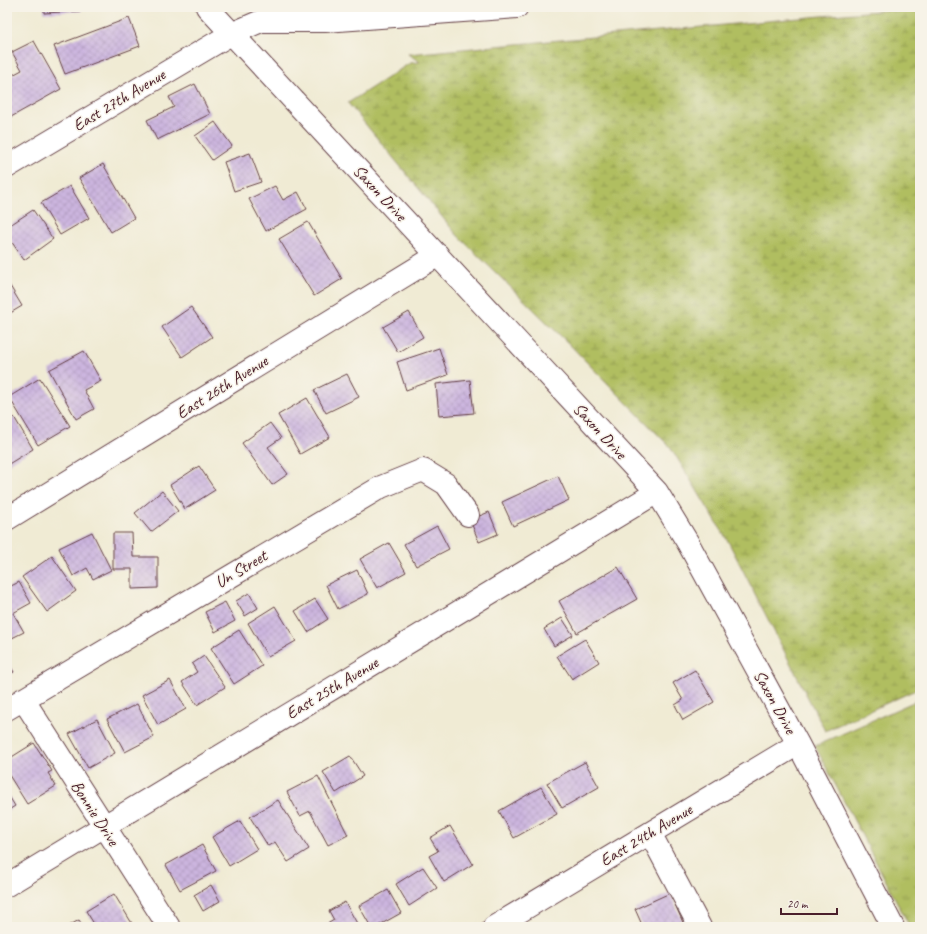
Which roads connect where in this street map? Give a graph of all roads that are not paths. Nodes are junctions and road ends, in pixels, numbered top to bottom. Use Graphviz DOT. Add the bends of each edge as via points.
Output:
graph roads {
  1 [pos="206,7"];
  2 [pos="517,7"];
  3 [pos="231,34"];
  4 [pos="7,167"];
  5 [pos="438,255"];
  6 [pos="657,492"];
  7 [pos="468,515"];
  8 [pos="7,519"];
  9 [pos="15,704"];
  10 [pos="798,744"];
  11 [pos="103,826"];
  12 [pos="650,832"];
  13 [pos="7,885"];
  14 [pos="169,927"];
  15 [pos="494,927"];
  16 [pos="700,927"];
  17 [pos="893,927"];
  1 -- 3 [label="street, Saxon Drive"];
  2 -- 3 [label="street, East 27th Avenue" via="325,21 261,21"];
  3 -- 4 [label="street, East 27th Avenue"];
  3 -- 5 [label="street, Saxon Drive"];
  5 -- 6 [label="street, Saxon Drive"];
  5 -- 8 [label="street, East 26th Avenue"];
  6 -- 10 [label="street, Saxon Drive" via="688,542"];
  6 -- 11 [label="street, East 25th Avenue"];
  7 -- 9 [label="street, Un Street" via="446,484 423,470 381,487"];
  9 -- 11 [label="street, Bonnie Drive"];
  10 -- 12 [label="street, East 24th Avenue"];
  10 -- 17 [label="street, Saxon Drive"];
  11 -- 13 [label="street, East 25th Avenue"];
  11 -- 14 [label="street, Bonnie Drive"];
  12 -- 15 [label="street, East 24th Avenue"];
  12 -- 16 [label="street"];
}
